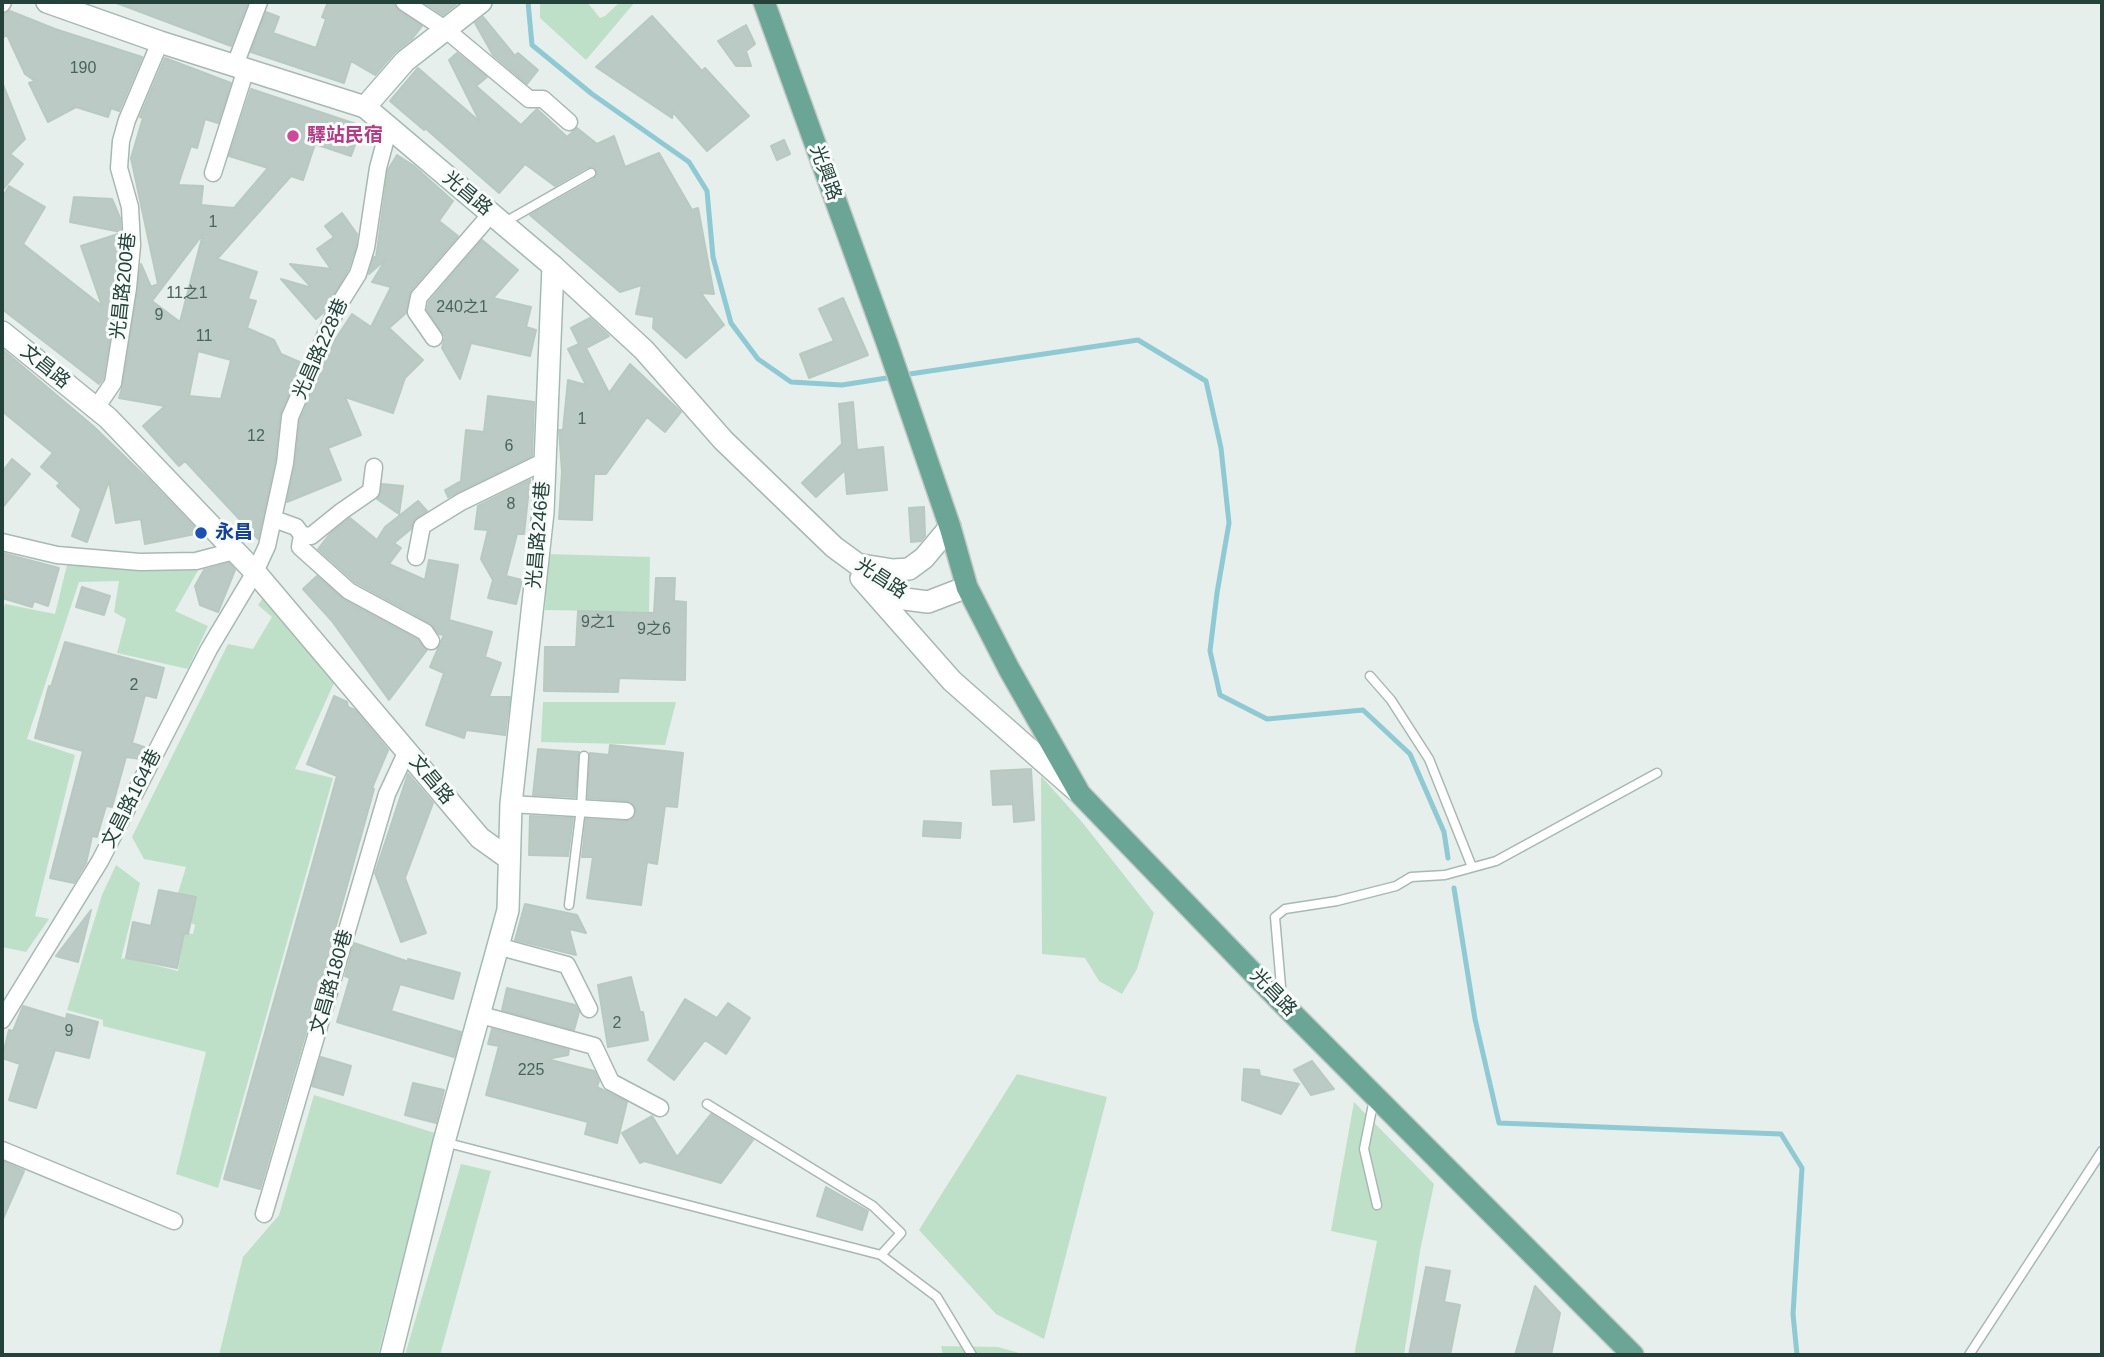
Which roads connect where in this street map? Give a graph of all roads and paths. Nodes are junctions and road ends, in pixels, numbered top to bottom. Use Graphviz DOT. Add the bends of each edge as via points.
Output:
graph roads {
  1 [pos="47,2"];
  2 [pos="259,2"];
  3 [pos="404,2"];
  4 [pos="481,2"];
  5 [pos="764,2"];
  6 [pos="445,29"];
  7 [pos="160,42"];
  8 [pos="241,67"];
  9 [pos="365,107"];
  10 [pos="569,122"];
  11 [pos="389,127"];
  12 [pos="213,173"];
  13 [pos="591,173"];
  14 [pos="497,219"];
  15 [pos="552,266"];
  16 [pos="2,332"];
  17 [pos="434,338"];
  18 [pos="96,408"];
  19 [pos="545,461"];
  20 [pos="374,467"];
  21 [pos="274,519"];
  22 [pos="950,527"];
  23 [pos="302,536"];
  24 [pos="2,542"];
  25 [pos="834,547"];
  26 [pos="234,551"];
  27 [pos="416,557"];
  28 [pos="255,572"];
  29 [pos="967,587"];
  30 [pos="431,641"];
  31 [pos="1370,676"];
  32 [pos="407,751"];
  33 [pos="584,756"];
  34 [pos="1657,773"];
  35 [pos="1080,794"];
  36 [pos="511,804"];
  37 [pos="581,808"];
  38 [pos="626,811"];
  39 [pos="508,858"];
  40 [pos="1472,867"];
  41 [pos="569,905"];
  42 [pos="497,947"];
  43 [pos="1283,1004"];
  44 [pos="589,1009"];
  45 [pos="481,1015"];
  46 [pos="2,1020"];
  47 [pos="1374,1096"];
  48 [pos="707,1104"];
  49 [pos="660,1108"];
  50 [pos="444,1142"];
  51 [pos="2,1150"];
  52 [pos="2102,1151"];
  53 [pos="1377,1205"];
  54 [pos="264,1214"];
  55 [pos="174,1221"];
  56 [pos="881,1255"];
  57 [pos="391,1355"];
  58 [pos="972,1355"];
  59 [pos="1633,1355"];
  60 [pos="1969,1355"];
  1 -- 7 [label="street, 光昌路"];
  2 -- 8 [label="street"];
  3 -- 6 [label="street"];
  4 -- 6 [label="street"];
  5 -- 22 [label="main road, 光興路"];
  6 -- 9 [label="street" via="405,61"];
  6 -- 10 [label="street" via="529,99 542,99"];
  7 -- 8 [label="street, 光昌路"];
  7 -- 18 [label="street, 光昌路200巷" via="121,141 120,169 130,207 132,245 128,288 113,383"];
  8 -- 9 [label="street, 光昌路"];
  8 -- 12 [label="street"];
  9 -- 11 [label="street, 光昌路"];
  11 -- 14 [label="street, 光昌路"];
  11 -- 21 [label="street, 光昌路228巷" via="358,274 338,306 290,417"];
  13 -- 14 [label="lane"];
  14 -- 15 [label="street, 光昌路"];
  14 -- 17 [label="street" via="419,297 416,312"];
  15 -- 19 [label="street, 光昌路246巷"];
  15 -- 25 [label="street, 光昌路" via="644,350 723,440"];
  16 -- 18 [label="street, 文昌路"];
  18 -- 26 [label="street, 文昌路"];
  19 -- 27 [label="street" via="422,526"];
  19 -- 36 [label="street, 光昌路246巷"];
  20 -- 23 [label="street" via="371,491 312,536"];
  21 -- 23 [label="street" via="296,527"];
  21 -- 28 [label="street, 光昌路228巷"];
  22 -- 25 [label="street" via="909,569 863,566"];
  22 -- 29 [label="main road"];
  23 -- 30 [label="street" via="300,547 327,574 425,632"];
  24 -- 26 [label="street" via="57,555 140,562 196,561"];
  25 -- 29 [label="street, 光昌路" via="905,599 928,603"];
  25 -- 35 [label="street" via="952,681"];
  26 -- 28 [label="street, 文昌路"];
  28 -- 32 [label="street, 文昌路"];
  28 -- 46 [label="street, 文昌路164巷" via="209,649 100,861"];
  29 -- 35 [label="main road, 光昌路"];
  31 -- 40 [label="lane" via="1429,759"];
  32 -- 39 [label="street, 文昌路" via="480,838"];
  32 -- 54 [label="street, 文昌路180巷" via="387,794"];
  33 -- 37 [label="lane"];
  34 -- 40 [label="lane" via="1496,861"];
  35 -- 43 [label="main road, 光昌路"];
  36 -- 37 [label="street"];
  36 -- 39 [label="street, 光昌路246巷"];
  37 -- 38 [label="street"];
  37 -- 41 [label="lane"];
  39 -- 42 [label="street" via="508,910"];
  40 -- 43 [label="lane" via="1445,875 1411,877 1396,886 1337,901 1285,909 1275,917"];
  42 -- 44 [label="street" via="567,965"];
  42 -- 45 [label="street"];
  43 -- 47 [label="main road, 光昌路"];
  45 -- 49 [label="street" via="594,1046 611,1082"];
  45 -- 50 [label="street"];
  47 -- 53 [label="lane" via="1364,1149"];
  47 -- 59 [label="main road, 光昌路"];
  48 -- 56 [label="lane" via="873,1206 901,1233"];
  50 -- 56 [label="lane"];
  50 -- 57 [label="street"];
  51 -- 55 [label="street"];
  52 -- 60 [label="lane"];
  56 -- 58 [label="lane" via="937,1297"];
}
